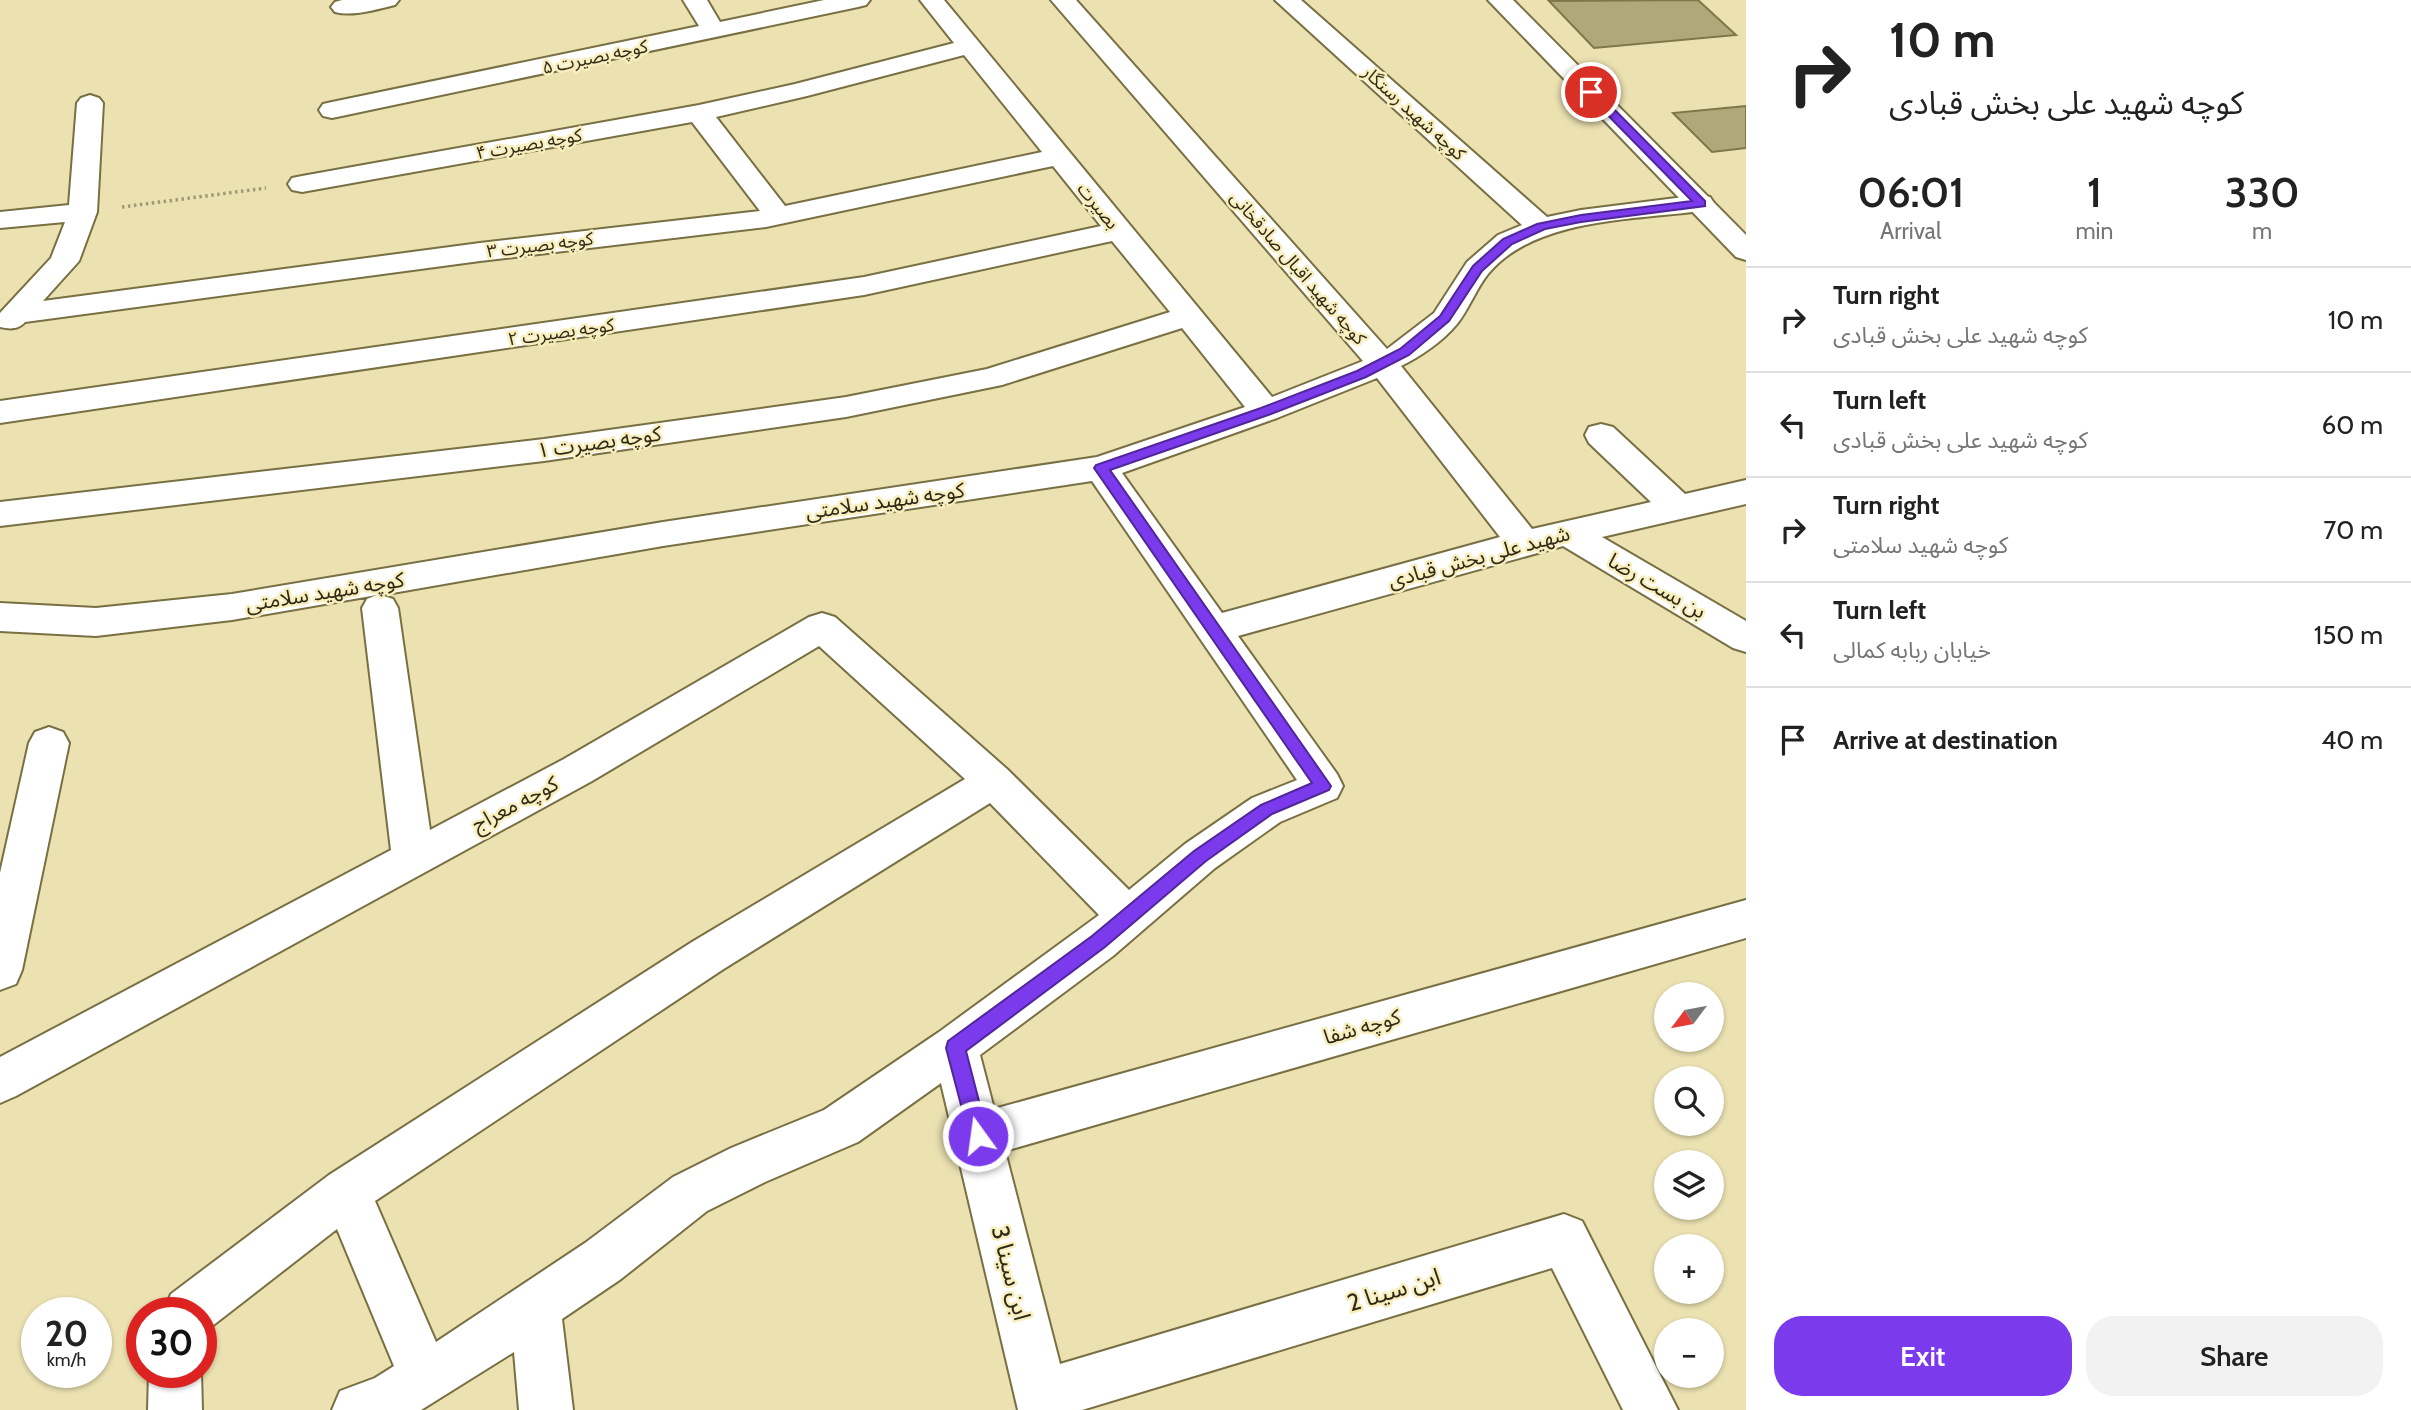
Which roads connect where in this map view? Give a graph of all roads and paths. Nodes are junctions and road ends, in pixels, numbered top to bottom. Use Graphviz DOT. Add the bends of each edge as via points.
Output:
graph roads {
  1 [pos="387,0"];
  2 [pos="695,0"];
  3 [pos="858,0"];
  4 [pos="932,0"];
  5 [pos="1063,0"];
  6 [pos="1287,0"];
  7 [pos="1500,0"];
  8 [pos="343,7"];
  9 [pos="714,31"];
  10 [pos="969,46"];
  11 [pos="90,103"];
  12 [pos="332,110"];
  13 [pos="699,113"];
  14 [pos="1058,157"];
  15 [pos="302,184"];
  16 [pos="1700,203"];
  17 [pos="83,212"];
  18 [pos="779,217"];
  19 [pos="0,220"];
  20 [pos="1542,227"];
  21 [pos="1118,230"];
  22 [pos="1746,251"];
  23 [pos="1187,317"];
  24 [pos="9,321"];
  25 [pos="1382,363"];
  26 [pos="1266,411"];
  27 [pos="0,412"];
  28 [pos="1601,435"];
  29 [pos="1101,468"];
  30 [pos="1746,492"];
  31 [pos="1679,508"];
  32 [pos="0,514"];
  33 [pos="1567,533"];
  34 [pos="1524,543"];
  35 [pos="380,608"];
  36 [pos="0,617"];
  37 [pos="1214,629"];
  38 [pos="1746,638"];
  39 [pos="49,743"];
  40 [pos="994,780"];
  41 [pos="413,859"];
  42 [pos="10,882"];
  43 [pos="1128,917"];
  44 [pos="1746,919"];
  45 [pos="0,970"];
  46 [pos="955,1048"];
  47 [pos="0,1080"];
  48 [pos="978,1136"];
  49 [pos="346,1192"];
  50 [pos="209,1297"];
  51 [pos="536,1307"];
  52 [pos="425,1377"];
  53 [pos="175,1388"];
  54 [pos="1043,1403"];
  55 [pos="174,1410"];
  56 [pos="359,1410"];
  57 [pos="546,1410"];
  58 [pos="1651,1410"];
  1 -- 8 [label="street"];
  2 -- 9 [label="street"];
  3 -- 9 [label="street, کوچه بصیرت ۵"];
  4 -- 10 [label="street, بصیرت"];
  5 -- 25 [label="street, کوچه شهید اقبال صادقخانی"];
  6 -- 20 [label="street, کوچه شهید رستگار"];
  7 -- 16 [label="street"];
  9 -- 12 [label="street, کوچه بصیرت ۵"];
  10 -- 13 [label="street, کوچه بصیرت ۴"];
  10 -- 14 [label="street, بصیرت"];
  11 -- 17 [label="street"];
  13 -- 15 [label="street, کوچه بصیرت ۴"];
  13 -- 18 [label="street"];
  14 -- 18 [label="street, کوچه بصیرت ۳"];
  14 -- 21 [label="street, بصیرت"];
  15 -- 17 [label="path"];
  16 -- 20 [label="street, کوچه شهید سلامتی"];
  16 -- 22 [label="street"];
  17 -- 19 [label="street"];
  17 -- 24 [label="street" via="64,261"];
  18 -- 24 [label="street, کوچه بصیرت ۳" via="480,251"];
  20 -- 25 [label="street, کوچه شهید سلامتی" via="1508,242 1478,268 1445,319 1405,352"];
  21 -- 23 [label="street, بصیرت"];
  21 -- 27 [label="street, کوچه بصیرت ۲" via="851,288"];
  23 -- 26 [label="street, بصیرت"];
  23 -- 32 [label="street, کوچه بصیرت ۱" via="991,378 846,407 544,450"];
  25 -- 26 [label="street, کوچه شهید سلامتی"];
  25 -- 34 [label="street, کوچه شهید اقبال صادقخانی"];
  26 -- 29 [label="street, کوچه شهید سلامتی"];
  28 -- 31 [label="street"];
  29 -- 36 [label="street, کوچه شهید سلامتی" via="663,534 232,607 96,622"];
  29 -- 37 [label="street"];
  30 -- 31 [label="street, شهید علی بخش قبادی"];
  31 -- 33 [label="street, شهید علی بخش قبادی"];
  33 -- 34 [label="street, شهید علی بخش قبادی"];
  33 -- 38 [label="street, بن بست رضا"];
  34 -- 37 [label="street, شهید علی بخش قبادی"];
  35 -- 41 [label="street"];
  37 -- 43 [label="street" via="1323,786 1266,810 1200,856"];
  39 -- 42 [label="street"];
  40 -- 41 [label="street, کوچه معراج" via="822,627 578,770"];
  40 -- 43 [label="street"];
  40 -- 49 [label="street" via="707,956"];
  41 -- 47 [label="street, کوچه معراج"];
  42 -- 45 [label="street"];
  43 -- 46 [label="street"];
  44 -- 48 [label="street, کوچه شفا"];
  46 -- 48 [label="street, ابن سینا 3"];
  46 -- 51 [label="street" via="841,1126 690,1194"];
  48 -- 54 [label="street, ابن سینا 3"];
  49 -- 50 [label="street"];
  49 -- 52 [label="street"];
  51 -- 52 [label="street"];
  51 -- 57 [label="street"];
  52 -- 56 [label="street" via="389,1399"];
  53 -- 55 [label="street"];
  54 -- 58 [label="street, ابن سینا 2" via="1564,1239"];
}
